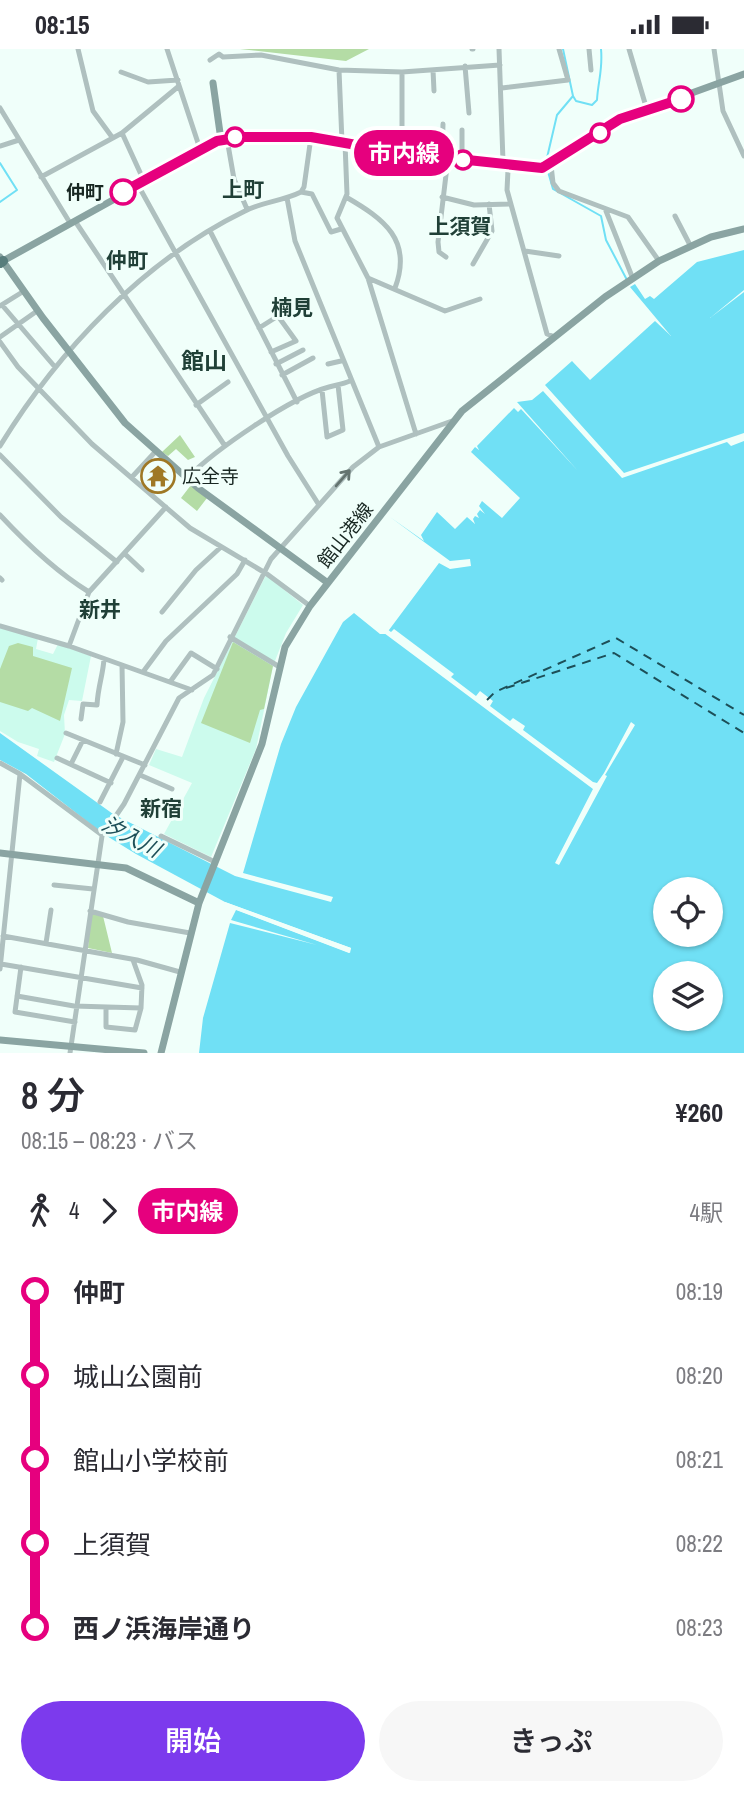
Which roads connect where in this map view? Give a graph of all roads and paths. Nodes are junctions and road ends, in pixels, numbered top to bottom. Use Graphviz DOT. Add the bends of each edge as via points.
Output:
graph roads {
  1 [pos="78,49"];
  2 [pos="167,49"];
  3 [pos="499,49"];
  4 [pos="559,49"];
  5 [pos="589,49"];
  6 [pos="629,49"];
  7 [pos="714,49"];
  8 [pos="210,60"];
  9 [pos="500,65"];
  10 [pos="465,66"];
  11 [pos="433,69"];
  12 [pos="339,70"];
  13 [pos="591,70"];
  14 [pos="121,72"];
  15 [pos="402,72"];
  16 [pos="744,74"];
  17 [pos="179,83"];
  18 [pos="213,83"];
  19 [pos="718,84"];
  20 [pos="502,88"];
  21 [pos="434,91"];
  22 [pos="0,108"];
  23 [pos="647,110"];
  24 [pos="468,113"];
  25 [pos="443,124"];
  26 [pos="462,129"];
  27 [pos="122,133"];
  28 [pos="112,137"];
  29 [pos="311,137"];
  30 [pos="224,139"];
  31 [pos="19,140"];
  32 [pos="344,142"];
  33 [pos="0,146"];
  34 [pos="200,149"];
  35 [pos="402,153"];
  36 [pos="744,156"];
  37 [pos="445,157"];
  38 [pos="462,160"];
  39 [pos="504,164"];
  40 [pos="548,166"];
  41 [pos="41,177"];
  42 [pos="141,183"];
  43 [pos="301,193"];
  44 [pos="346,197"];
  45 [pos="442,197"];
  46 [pos="287,198"];
  47 [pos="489,204"];
  48 [pos="511,204"];
  49 [pos="604,208"];
  50 [pos="247,209"];
  51 [pos="675,216"];
  52 [pos="72,222"];
  53 [pos="341,229"];
  54 [pos="744,229"];
  55 [pos="210,231"];
  56 [pos="690,245"];
  57 [pos="525,251"];
  58 [pos="559,255"];
  59 [pos="174,256"];
  60 [pos="446,257"];
  61 [pos="1,261"];
  62 [pos="659,261"];
  63 [pos="473,264"];
  64 [pos="368,278"];
  65 [pos="630,281"];
  66 [pos="395,288"];
  67 [pos="23,291"];
  68 [pos="122,296"];
  69 [pos="480,299"];
  70 [pos="1,306"];
  71 [pos="37,311"];
  72 [pos="16,325"];
  73 [pos="259,328"];
  74 [pos="555,337"];
  75 [pos="0,339"];
  76 [pos="303,350"];
  77 [pos="71,352"];
  78 [pos="271,352"];
  79 [pos="313,358"];
  80 [pos="341,361"];
  81 [pos="276,364"];
  82 [pos="328,364"];
  83 [pos="55,367"];
  84 [pos="282,375"];
  85 [pos="350,381"];
  86 [pos="228,382"];
  87 [pos="338,386"];
  88 [pos="39,387"];
  89 [pos="322,390"];
  90 [pos="297,402"];
  91 [pos="196,405"];
  92 [pos="267,420"];
  93 [pos="452,421"];
  94 [pos="416,434"];
  95 [pos="0,446"];
  96 [pos="225,446"];
  97 [pos="379,447"];
  98 [pos="156,451"];
  99 [pos="0,455"];
  100 [pos="132,477"];
  101 [pos="187,478"];
  102 [pos="320,505"];
  103 [pos="166,507"];
  104 [pos="0,515"];
  105 [pos="220,547"];
  106 [pos="281,547"];
  107 [pos="125,554"];
  108 [pos="245,561"];
  109 [pos="117,562"];
  110 [pos="142,570"];
  111 [pos="263,572"];
  112 [pos="328,583"];
  113 [pos="89,592"];
  114 [pos="310,606"];
  115 [pos="162,612"];
  116 [pos="0,626"];
  117 [pos="230,637"];
  118 [pos="69,646"];
  119 [pos="104,659"];
  120 [pos="122,665"];
  121 [pos="278,666"];
  122 [pos="216,669"];
  123 [pos="143,672"];
  124 [pos="170,682"];
  125 [pos="192,690"];
  126 [pos="82,719"];
  127 [pos="66,733"];
  128 [pos="83,740"];
  129 [pos="119,756"];
  130 [pos="57,758"];
  131 [pos="0,763"];
  132 [pos="71,764"];
  133 [pos="145,765"];
  134 [pos="20,774"];
  135 [pos="140,775"];
  136 [pos="111,783"];
  137 [pos="172,789"];
  138 [pos="100,803"];
  139 [pos="103,835"];
  140 [pos="161,836"];
  141 [pos="0,853"];
  142 [pos="10,854"];
  143 [pos="96,862"];
  144 [pos="214,863"];
  145 [pos="54,885"];
  146 [pos="93,889"];
  147 [pos="199,903"];
  148 [pos="51,910"];
  149 [pos="90,911"];
  150 [pos="190,933"];
  151 [pos="4,936"];
  152 [pos="46,943"];
  153 [pos="1,947"];
  154 [pos="85,950"];
  155 [pos="133,960"];
  156 [pos="1,964"];
  157 [pos="21,967"];
  158 [pos="0,969"];
  159 [pos="180,972"];
  160 [pos="81,978"];
  161 [pos="142,988"];
  162 [pos="18,996"];
  163 [pos="77,1006"];
  164 [pos="106,1007"];
  165 [pos="141,1008"];
  166 [pos="75,1021"];
  167 [pos="0,1040"];
  168 [pos="71,1049"];
  169 [pos="144,1053"];
  170 [pos="161,1053"];
  1 -- 28 [label="street" via="93,111"];
  2 -- 17 [label="street"];
  3 -- 9 [label="street"];
  4 -- 20 [label="street" via="568,81"];
  5 -- 13 [label="street"];
  6 -- 23 [label="street"];
  7 -- 19 [label="street"];
  8 -- 12 [label="street" via="219,54 261,55"];
  9 -- 10 [label="street"];
  9 -- 20 [label="street"];
  10 -- 11 [label="street"];
  10 -- 24 [label="street"];
  11 -- 15 [label="street"];
  11 -- 21 [label="street"];
  12 -- 15 [label="street"];
  12 -- 32 [label="street"];
  14 -- 17 [label="street" via="148,82"];
  15 -- 35 [label="street"];
  16 -- 19 [label="main road"];
  17 -- 27 [label="street"];
  17 -- 34 [label="street"];
  18 -- 30 [label="main road"];
  19 -- 23 [label="main road"];
  19 -- 36 [label="street" via="723,111"];
  20 -- 39 [label="street"];
  22 -- 31 [label="street"];
  23 -- 40 [label="main road" via="620,119"];
  25 -- 37 [label="street"];
  26 -- 38 [label="street"];
  27 -- 28 [label="street"];
  27 -- 42 [label="street"];
  28 -- 41 [label="street"];
  29 -- 30 [label="main road"];
  29 -- 32 [label="main road"];
  29 -- 43 [label="street"];
  30 -- 34 [label="main road"];
  30 -- 50 [label="street"];
  31 -- 33 [label="street"];
  31 -- 41 [label="street"];
  32 -- 35 [label="main road"];
  32 -- 44 [label="street"];
  34 -- 42 [label="main road"];
  35 -- 37 [label="main road"];
  37 -- 38 [label="main road"];
  37 -- 45 [label="street"];
  38 -- 39 [label="main road"];
  39 -- 40 [label="main road"];
  39 -- 48 [label="street"];
  40 -- 49 [label="street" via="559,191"];
  41 -- 52 [label="street"];
  42 -- 52 [label="main road"];
  42 -- 59 [label="street"];
  43 -- 46 [label="street"];
  43 -- 53 [label="street" via="312,194 331,232"];
  44 -- 53 [label="street" via="337,218"];
  44 -- 66 [label="street" via="389,226 401,272"];
  45 -- 47 [label="street"];
  45 -- 60 [label="street" via="438,249"];
  46 -- 50 [label="street"];
  46 -- 80 [label="street" via="295,241"];
  47 -- 48 [label="street"];
  47 -- 63 [label="street" via="492,231"];
  48 -- 57 [label="street"];
  49 -- 62 [label="street" via="628,218"];
  49 -- 65 [label="street" via="612,218"];
  50 -- 55 [label="street"];
  51 -- 56 [label="street"];
  52 -- 61 [label="main road"];
  52 -- 68 [label="street"];
  53 -- 64 [label="street"];
  54 -- 56 [label="main road, 館山港線"];
  55 -- 59 [label="street"];
  55 -- 73 [label="street"];
  56 -- 62 [label="main road, 館山港線"];
  57 -- 58 [label="street"];
  57 -- 74 [label="street" via="547,334"];
  59 -- 68 [label="street"];
  59 -- 92 [label="street"];
  61 -- 67 [label="main road, 館山港線"];
  62 -- 65 [label="main road, 館山港線"];
  64 -- 66 [label="street"];
  64 -- 94 [label="street"];
  65 -- 74 [label="main road, 館山港線"];
  66 -- 69 [label="street" via="445,311"];
  67 -- 70 [label="street"];
  67 -- 71 [label="main road, 館山港線"];
  68 -- 77 [label="street"];
  68 -- 91 [label="street"];
  70 -- 72 [label="street"];
  71 -- 72 [label="street"];
  71 -- 77 [label="main road, 館山港線"];
  72 -- 75 [label="street"];
  72 -- 83 [label="street"];
  73 -- 78 [label="street"];
  73 -- 78 [label="street" via="278,316 296,341"];
  74 -- 93 [label="main road, 館山港線"];
  75 -- 88 [label="street" via="18,367"];
  76 -- 81 [label="street"];
  77 -- 83 [label="street"];
  77 -- 98 [label="main road, 館山港線" via="120,416"];
  78 -- 81 [label="street"];
  79 -- 84 [label="street"];
  80 -- 82 [label="street"];
  80 -- 85 [label="street"];
  81 -- 84 [label="street"];
  83 -- 88 [label="street"];
  84 -- 90 [label="street"];
  85 -- 87 [label="street"];
  85 -- 97 [label="street"];
  86 -- 91 [label="street"];
  87 -- 89 [label="street"];
  87 -- 89 [label="street" via="343,430 327,437"];
  88 -- 95 [label="street"];
  88 -- 100 [label="street" via="92,444"];
  89 -- 90 [label="street"];
  90 -- 92 [label="street"];
  91 -- 96 [label="street"];
  92 -- 96 [label="street"];
  92 -- 102 [label="street"];
  93 -- 94 [label="street"];
  93 -- 112 [label="main road, 館山港線"];
  94 -- 97 [label="street"];
  96 -- 101 [label="street"];
  102 -- 97 [label="street, one-way"];
  98 -- 100 [label="street"];
  98 -- 101 [label="main road, 館山港線"];
  99 -- 109 [label="street" via="61,517"];
  100 -- 103 [label="street"];
  101 -- 106 [label="main road, 館山港線"];
  102 -- 106 [label="street"];
  103 -- 105 [label="street"];
  103 -- 107 [label="street"];
  104 -- 113 [label="street" via="37,554"];
  105 -- 108 [label="street"];
  105 -- 115 [label="street"];
  106 -- 111 [label="street"];
  106 -- 112 [label="main road, 館山港線"];
  107 -- 109 [label="street"];
  107 -- 110 [label="street"];
  108 -- 111 [label="street"];
  108 -- 123 [label="street" via="166,641"];
  109 -- 113 [label="street"];
  111 -- 114 [label="street"];
  111 -- 117 [label="street"];
  112 -- 114 [label="main road"];
  113 -- 118 [label="street"];
  114 -- 121 [label="main road"];
  116 -- 118 [label="street"];
  117 -- 121 [label="street"];
  117 -- 122 [label="street"];
  118 -- 119 [label="street"];
  119 -- 120 [label="street"];
  119 -- 126 [label="street" via="97,705 83,704"];
  120 -- 123 [label="street"];
  120 -- 129 [label="street"];
  121 -- 144 [label="main road" via="262,744"];
  122 -- 124 [label="street" via="191,653"];
  122 -- 125 [label="street"];
  123 -- 124 [label="street"];
  124 -- 125 [label="street"];
  125 -- 133 [label="street" via="179,698"];
  127 -- 128 [label="street"];
  128 -- 129 [label="street"];
  128 -- 132 [label="street"];
  129 -- 133 [label="street"];
  129 -- 136 [label="street"];
  130 -- 132 [label="street"];
  131 -- 134 [label="street"];
  132 -- 136 [label="street"];
  133 -- 135 [label="street"];
  134 -- 139 [label="street"];
  134 -- 142 [label="street"];
  135 -- 137 [label="street"];
  135 -- 139 [label="street"];
  136 -- 138 [label="street"];
  139 -- 143 [label="street"];
  140 -- 144 [label="street"];
  141 -- 142 [label="main road"];
  142 -- 143 [label="main road"];
  142 -- 151 [label="street"];
  143 -- 146 [label="street"];
  143 -- 147 [label="main road" via="140,873"];
  144 -- 147 [label="main road"];
  145 -- 146 [label="street"];
  146 -- 149 [label="street"];
  147 -- 150 [label="main road"];
  148 -- 152 [label="street"];
  149 -- 150 [label="street"];
  149 -- 154 [label="street"];
  150 -- 159 [label="main road"];
  151 -- 152 [label="street"];
  151 -- 153 [label="street"];
  152 -- 154 [label="street"];
  153 -- 156 [label="street"];
  154 -- 155 [label="street"];
  154 -- 160 [label="street"];
  155 -- 159 [label="street"];
  155 -- 161 [label="street"];
  156 -- 157 [label="street"];
  156 -- 158 [label="street"];
  157 -- 160 [label="street"];
  157 -- 162 [label="street"];
  159 -- 170 [label="main road"];
  160 -- 161 [label="street"];
  160 -- 163 [label="street"];
  161 -- 165 [label="street"];
  162 -- 163 [label="street"];
  162 -- 166 [label="street" via="15,1012"];
  163 -- 164 [label="street"];
  163 -- 166 [label="street"];
  164 -- 165 [label="street"];
  164 -- 165 [label="street" via="106,1027 135,1030"];
  166 -- 168 [label="street"];
  167 -- 168 [label="main road"];
  168 -- 169 [label="main road"];
}
